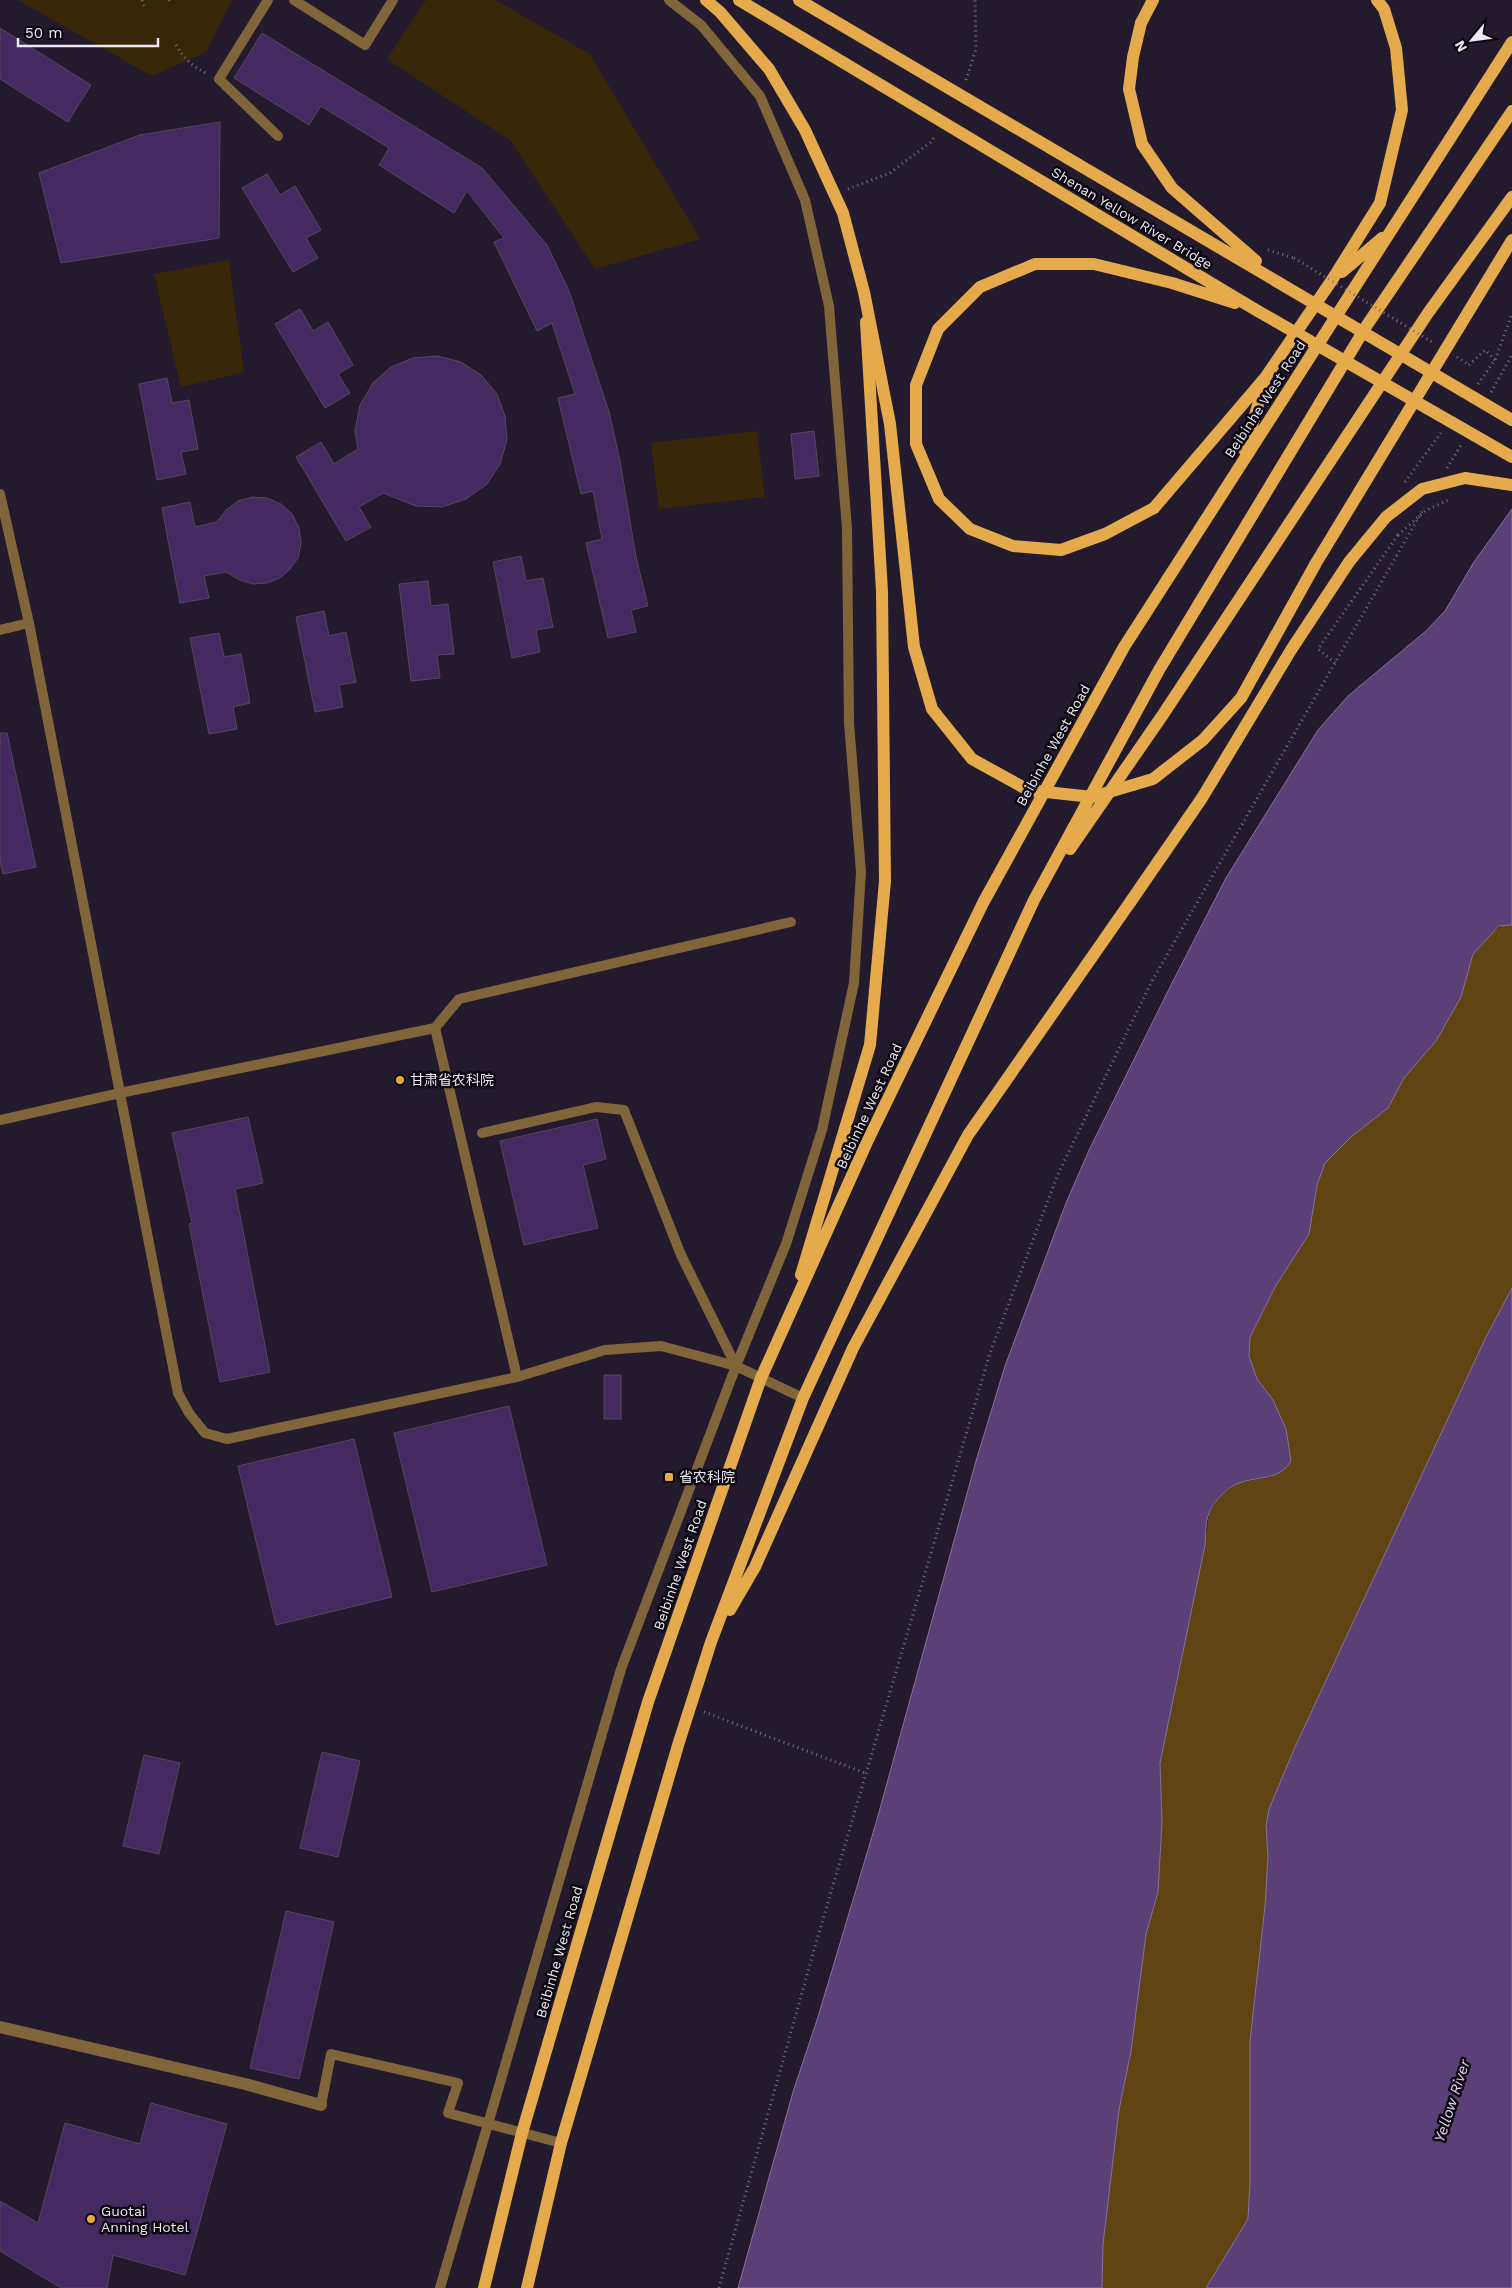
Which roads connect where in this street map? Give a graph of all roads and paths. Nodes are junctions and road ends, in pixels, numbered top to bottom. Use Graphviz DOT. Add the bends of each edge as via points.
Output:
graph roads {
  1 [pos="142,0"];
  2 [pos="268,0"];
  3 [pos="294,0"];
  4 [pos="393,0"];
  5 [pos="669,0"];
  6 [pos="706,0"];
  7 [pos="739,0"];
  8 [pos="799,0"];
  9 [pos="1153,0"];
  10 [pos="1377,0"];
  11 [pos="145,8"];
  12 [pos="1512,42"];
  13 [pos="176,45"];
  14 [pos="220,80"];
  15 [pos="1512,111"];
  16 [pos="278,136"];
  17 [pos="1512,197"];
  18 [pos="1392,230"];
  19 [pos="1512,240"];
  20 [pos="1294,258"];
  21 [pos="1332,280"];
  22 [pos="1279,281"];
  23 [pos="864,292"];
  24 [pos="1256,310"];
  25 [pos="1436,344"];
  26 [pos="1453,354"];
  27 [pos="1512,355"];
  28 [pos="1495,360"];
  29 [pos="1265,378"];
  30 [pos="1487,398"];
  31 [pos="1512,420"];
  32 [pos="1463,441"];
  33 [pos="1512,457"];
  34 [pos="1242,462"];
  35 [pos="1443,475"];
  36 [pos="1512,485"];
  37 [pos="0,494"];
  38 [pos="1457,496"];
  39 [pos="1428,501"];
  40 [pos="29,623"];
  41 [pos="0,630"];
  42 [pos="1335,664"];
  43 [pos="1034,900"];
  44 [pos="791,922"];
  45 [pos="435,1028"];
  46 [pos="120,1092"];
  47 [pos="0,1120"];
  48 [pos="482,1133"];
  49 [pos="788,1320"];
  50 [pos="736,1366"];
  51 [pos="517,1377"];
  52 [pos="761,1378"];
  53 [pos="803,1398"];
  54 [pos="711,1642"];
  55 [pos="691,1707"];
  56 [pos="865,1773"];
  57 [pos="0,2027"];
  58 [pos="321,2105"];
  59 [pos="488,2124"];
  60 [pos="522,2133"];
  61 [pos="561,2143"];
  62 [pos="440,2288"];
  63 [pos="484,2288"];
  64 [pos="527,2288"];
  65 [pos="719,2288"];
  1 -- 11 [label="path"];
  2 -- 14 [label="lane"];
  3 -- 4 [label="lane" via="365,45"];
  5 -- 50 [label="lane" via="700,25 760,96 806,200 829,306 847,528 849,722 860,872 854,983 822,1130 786,1244"];
  6 -- 23 [label="main road, bridge" via="769,69 806,130 843,213"];
  7 -- 24 [label="main road, Shenan Yellow River Bridge, bridge"];
  8 -- 22 [label="main road, Shenan Yellow River Bridge, bridge"];
  9 -- 22 [label="main road, bridge" via="1141,23 1129,89 1142,144 1172,188"];
  10 -- 21 [label="main road" via="1384,9 1396,48 1402,110 1380,203"];
  12 -- 18 [label="main road, Beibinhe West Road"];
  13 -- 14 [label="path" via="196,68"];
  14 -- 16 [label="lane"];
  15 -- 43 [label="main road" via="1343,362 1159,670"];
  17 -- 43 [label="main road" via="1428,313 1162,716"];
  18 -- 21 [label="main road"];
  18 -- 34 [label="main road, Beibinhe West Road"];
  19 -- 23 [label="main road, bridge" via="1316,563 1241,698 1203,740 1153,779 1092,797 1028,790 972,759 932,709 914,647 890,424"];
  20 -- 25 [label="path, bridge"];
  21 -- 29 [label="main road"];
  22 -- 31 [label="main road, Shenan Yellow River Bridge, bridge"];
  23 -- 49 [label="main road, bridge" via="882,591 885,881 870,1045"];
  24 -- 29 [label="main road, bridge" via="1172,283 1094,264 1035,264 980,287 938,329 916,385 916,444 939,499 970,529 1013,546 1061,550 1105,534 1154,508"];
  24 -- 33 [label="main road, Shenan Yellow River Bridge, bridge"];
  26 -- 28 [label="path, bridge" via="1469,365 1485,350"];
  27 -- 30 [label="path"];
  29 -- 34 [label="main road"];
  32 -- 35 [label="path"];
  34 -- 49 [label="main road, Beibinhe West Road" via="1124,647 984,903 867,1142"];
  36 -- 54 [label="main road, bridge" via="1465,478 1422,489 1386,516 1349,562 1291,650 1202,798 968,1136 853,1348 755,1567"];
  37 -- 40 [label="lane"];
  38 -- 42 [label="path, bridge" via="1425,511 1398,535 1318,648"];
  39 -- 42 [label="path"];
  40 -- 41 [label="lane"];
  40 -- 46 [label="lane"];
  42 -- 56 [label="path" via="1152,981 1058,1174 990,1352"];
  43 -- 53 [label="main road"];
  44 -- 45 [label="lane" via="459,999"];
  45 -- 46 [label="lane"];
  45 -- 51 [label="lane"];
  46 -- 47 [label="lane"];
  46 -- 51 [label="lane" via="178,1393 189,1414 205,1433 227,1439"];
  48 -- 50 [label="lane" via="596,1107 624,1110 682,1255"];
  49 -- 52 [label="main road, Beibinhe West Road"];
  50 -- 51 [label="lane" via="661,1346 605,1350"];
  50 -- 52 [label="lane"];
  50 -- 59 [label="lane" via="621,1669"];
  52 -- 53 [label="lane"];
  52 -- 60 [label="main road, Beibinhe West Road" via="648,1702"];
  53 -- 54 [label="main road"];
  54 -- 55 [label="main road"];
  55 -- 56 [label="path"];
  55 -- 61 [label="main road"];
  56 -- 65 [label="path"];
  57 -- 58 [label="street"];
  58 -- 59 [label="lane" via="331,2054 458,2083 448,2113"];
  59 -- 60 [label="lane"];
  59 -- 62 [label="lane"];
  60 -- 61 [label="lane"];
  60 -- 63 [label="main road, Beibinhe West Road"];
  61 -- 64 [label="main road"];
}
